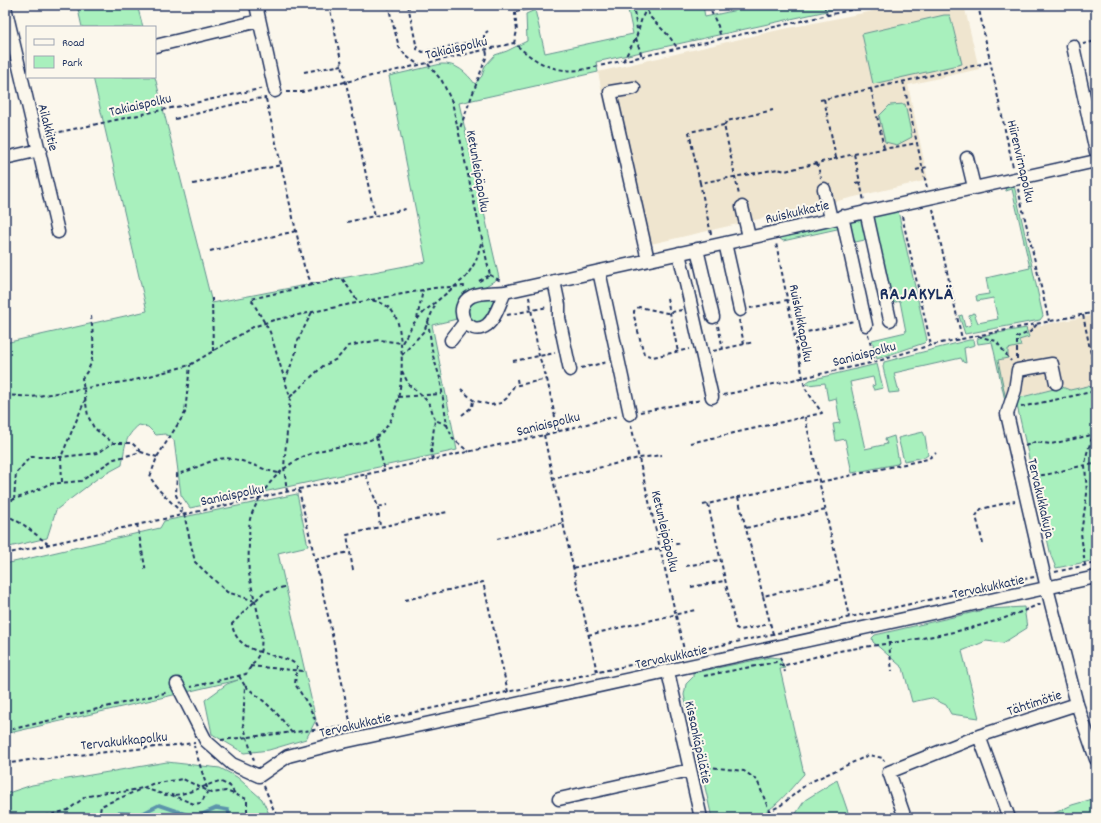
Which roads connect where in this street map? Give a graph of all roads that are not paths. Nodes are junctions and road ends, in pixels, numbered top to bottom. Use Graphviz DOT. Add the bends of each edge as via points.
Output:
graph roads {
  1 [pos="256,5"];
  2 [pos="5,7"];
  3 [pos="259,21"];
  4 [pos="8,36"];
  5 [pos="156,46"];
  6 [pos="1073,46"];
  7 [pos="634,88"];
  8 [pos="271,95"];
  9 [pos="40,150"];
  10 [pos="1096,152"];
  11 [pos="5,158"];
  12 [pos="967,158"];
  13 [pos="1096,161"];
  14 [pos="822,184"];
  15 [pos="974,187"];
  16 [pos="740,201"];
  17 [pos="865,207"];
  18 [pos="836,218"];
  19 [pos="58,232"];
  20 [pos="749,237"];
  21 [pos="725,243"];
  22 [pos="697,249"];
  23 [pos="679,253"];
  24 [pos="648,260"];
  25 [pos="599,271"];
  26 [pos="554,281"];
  27 [pos="505,292"];
  28 [pos="740,310"];
  29 [pos="712,317"];
  30 [pos="890,320"];
  31 [pos="465,322"];
  32 [pos="866,322"];
  33 [pos="451,340"];
  34 [pos="570,370"];
  35 [pos="1056,383"];
  36 [pos="712,398"];
  37 [pos="630,414"];
  38 [pos="1096,578"];
  39 [pos="1047,588"];
  40 [pos="668,672"];
  41 [pos="179,687"];
  42 [pos="1077,704"];
  43 [pos="979,736"];
  44 [pos="1096,759"];
  45 [pos="693,767"];
  46 [pos="559,800"];
  47 [pos="701,818"];
  48 [pos="905,818"];
  49 [pos="1009,818"];
  1 -- 3 [label="street"];
  2 -- 4 [label="street, Ailakkitie"];
  3 -- 5 [label="street"];
  3 -- 8 [label="street"];
  4 -- 9 [label="street, Ailakkitie"];
  6 -- 10 [label="street"];
  7 -- 24 [label="street" via="610,92"];
  9 -- 11 [label="street"];
  9 -- 19 [label="street, Ailakkitie"];
  12 -- 15 [label="street"];
  13 -- 15 [label="street, Ruiskukkatie"];
  14 -- 18 [label="street"];
  15 -- 17 [label="street, Ruiskukkatie" via="929,193 899,204"];
  16 -- 20 [label="street"];
  17 -- 18 [label="street, Ruiskukkatie"];
  17 -- 30 [label="street"];
  18 -- 20 [label="street, Ruiskukkatie"];
  18 -- 32 [label="street"];
  20 -- 21 [label="street, Ruiskukkatie"];
  21 -- 22 [label="street, Ruiskukkatie"];
  21 -- 28 [label="street"];
  22 -- 23 [label="street, Ruiskukkatie"];
  22 -- 29 [label="street"];
  23 -- 24 [label="street, Ruiskukkatie"];
  23 -- 36 [label="street"];
  24 -- 25 [label="street, Ruiskukkatie"];
  25 -- 26 [label="street, Ruiskukkatie"];
  25 -- 37 [label="street"];
  26 -- 27 [label="street, Ruiskukkatie"];
  26 -- 34 [label="street"];
  27 -- 31 [label="street" via="486,326 474,328"];
  27 -- 31 [label="street, Ruiskukkatie" via="476,295 466,300 462,306"];
  31 -- 33 [label="street"];
  35 -- 39 [label="street, Tervakukkakuja" via="1052,364 1018,370 1011,411 1037,574"];
  38 -- 39 [label="street, Tervakukkatie"];
  39 -- 40 [label="street, Tervakukkatie"];
  39 -- 42 [label="street, Tähtimötie"];
  40 -- 41 [label="street, Tervakukkatie" via="334,744 288,756 259,776 232,764 206,742"];
  40 -- 45 [label="street, Kissankäpälätie"];
  42 -- 43 [label="street, Tähtimötie"];
  42 -- 44 [label="street"];
  43 -- 48 [label="street, Tähtimötie" via="889,772"];
  43 -- 49 [label="street"];
  45 -- 46 [label="street"];
  45 -- 47 [label="street, Kissankäpälätie"];
}
